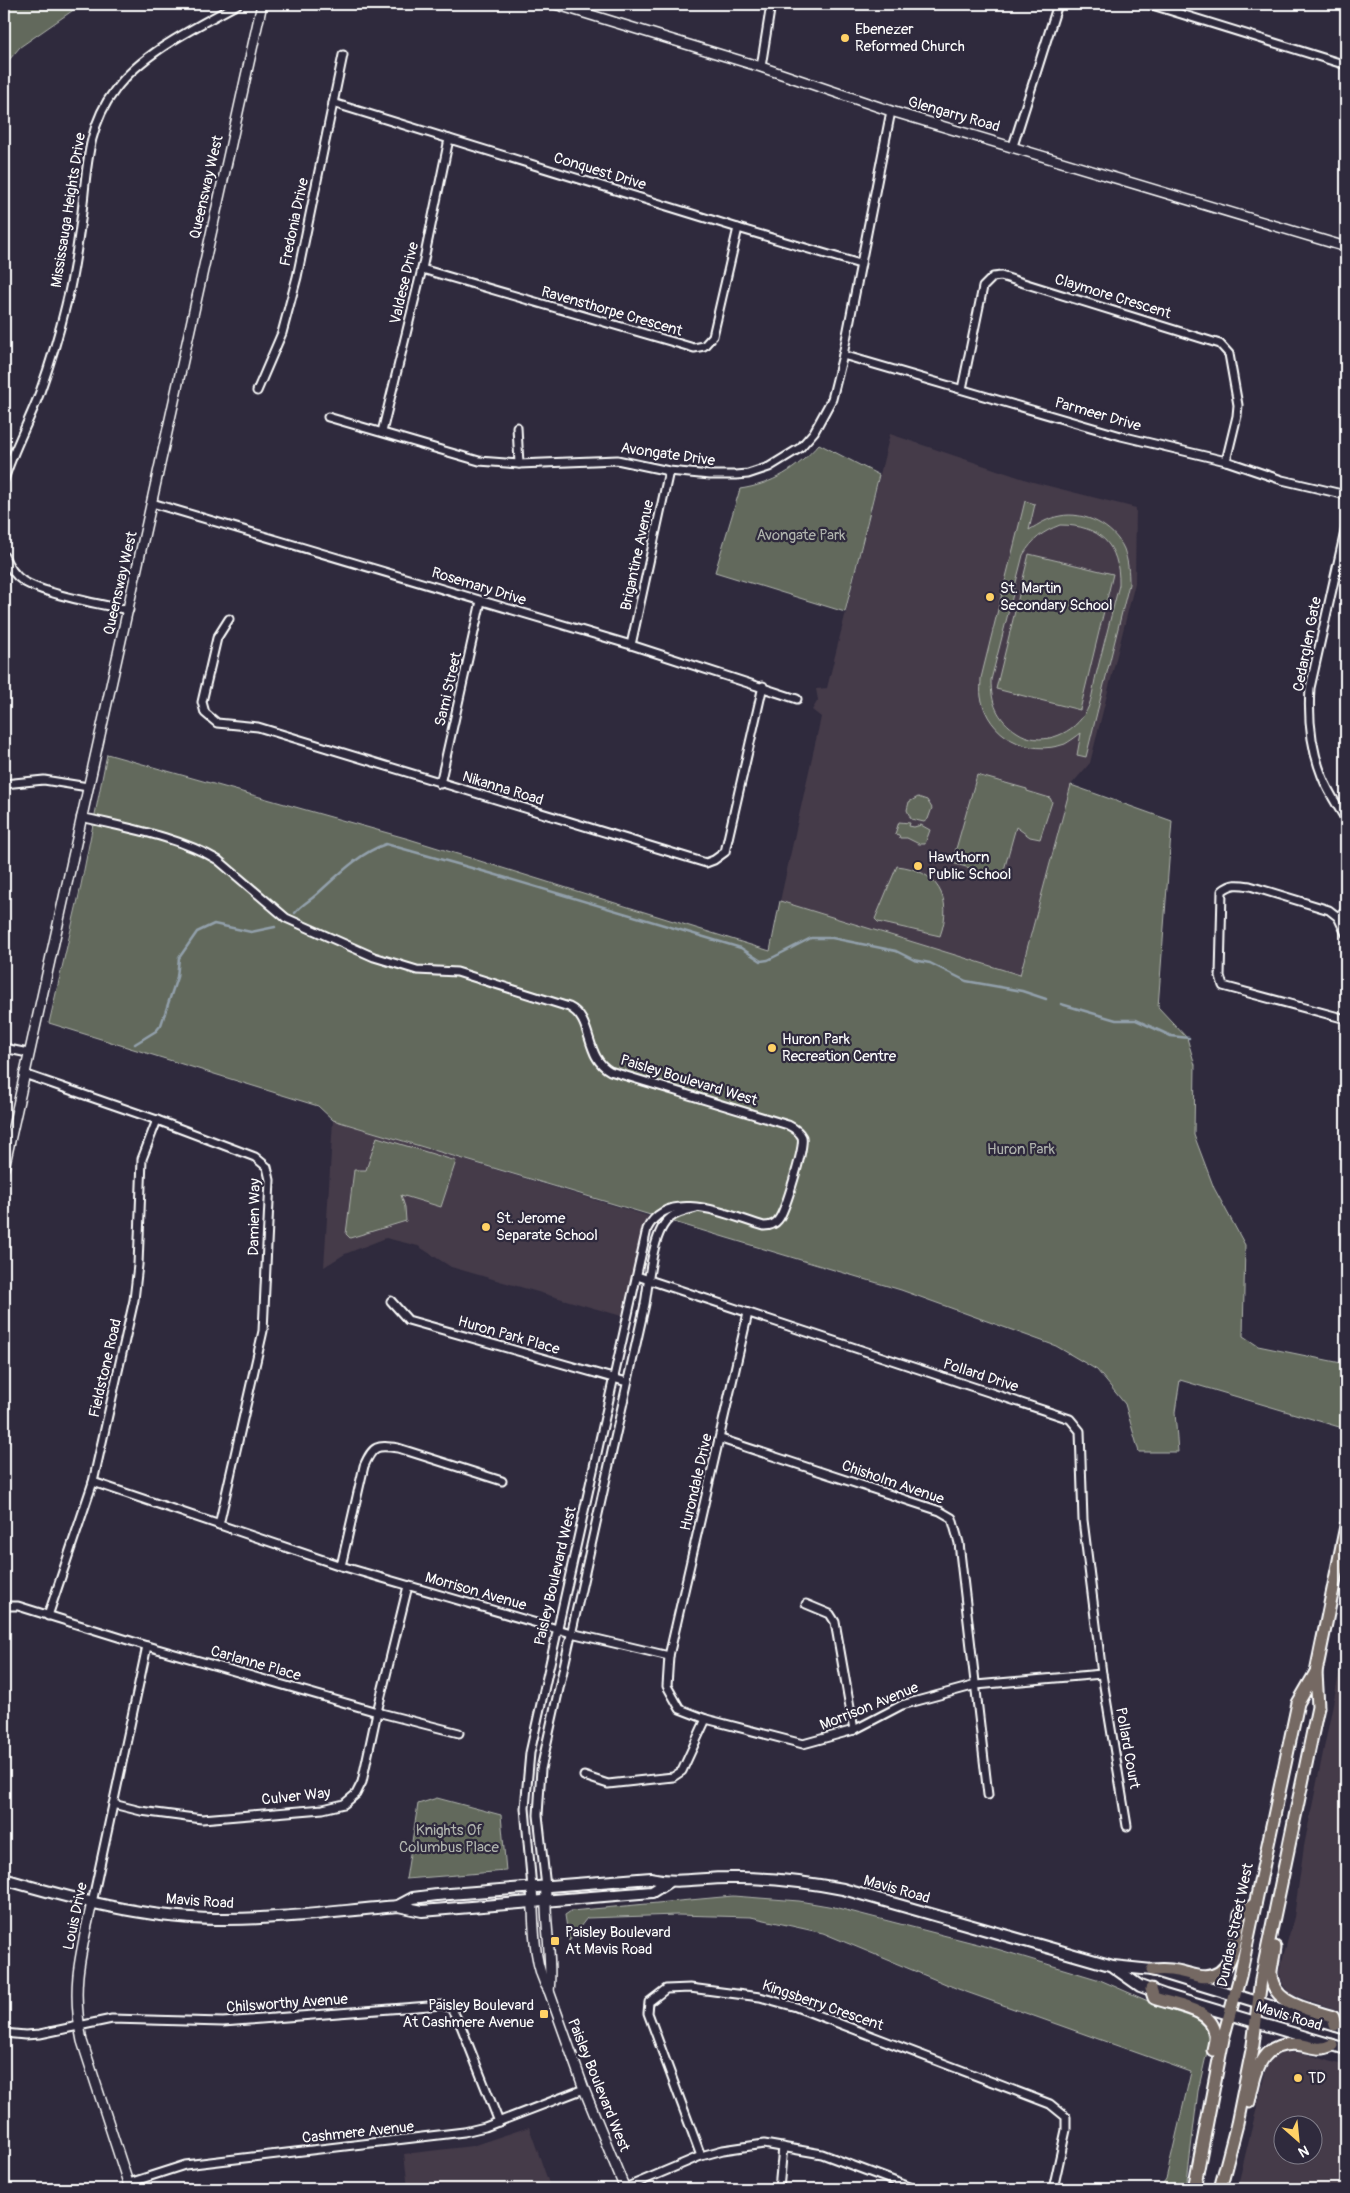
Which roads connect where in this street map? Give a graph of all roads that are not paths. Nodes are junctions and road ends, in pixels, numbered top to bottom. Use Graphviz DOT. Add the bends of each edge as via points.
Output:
graph roads {
  1 [pos="238,4"];
  2 [pos="262,4"];
  3 [pos="555,4"];
  4 [pos="770,4"];
  5 [pos="1058,4"];
  6 [pos="1149,4"];
  7 [pos="343,54"];
  8 [pos="1346,65"];
  9 [pos="761,67"];
  10 [pos="333,102"];
  11 [pos="891,110"];
  12 [pos="449,139"];
  13 [pos="1013,146"];
  14 [pos="738,228"];
  15 [pos="1346,247"];
  16 [pos="860,264"];
  17 [pos="422,269"];
  18 [pos="843,355"];
  19 [pos="962,389"];
  20 [pos="257,392"];
  21 [pos="328,416"];
  22 [pos="517,427"];
  23 [pos="382,432"];
  24 [pos="1226,461"];
  25 [pos="519,464"];
  26 [pos="670,471"];
  27 [pos="4,480"];
  28 [pos="1346,496"];
  29 [pos="152,503"];
  30 [pos="1346,527"];
  31 [pos="4,556"];
  32 [pos="482,601"];
  33 [pos="129,610"];
  34 [pos="229,618"];
  35 [pos="631,645"];
  36 [pos="763,686"];
  37 [pos="797,699"];
  38 [pos="4,784"];
  39 [pos="440,784"];
  40 [pos="88,788"];
  41 [pos="81,817"];
  42 [pos="1346,820"];
  43 [pos="1346,910"];
  44 [pos="1338,918"];
  45 [pos="1346,934"];
  46 [pos="1346,1020"];
  47 [pos="4,1048"];
  48 [pos="28,1053"];
  49 [pos="24,1074"];
  50 [pos="157,1120"];
  51 [pos="4,1168"];
  52 [pos="697,1208"];
  53 [pos="636,1276"];
  54 [pos="649,1280"];
  55 [pos="391,1301"];
  56 [pos="748,1313"];
  57 [pos="612,1379"];
  58 [pos="626,1382"];
  59 [pos="721,1439"];
  60 [pos="92,1482"];
  61 [pos="502,1482"];
  62 [pos="219,1524"];
  63 [pos="1346,1526"];
  64 [pos="341,1566"];
  65 [pos="408,1586"];
  66 [pos="806,1604"];
  67 [pos="4,1606"];
  68 [pos="48,1616"];
  69 [pos="558,1629"];
  70 [pos="571,1633"];
  71 [pos="146,1646"];
  72 [pos="669,1656"];
  73 [pos="1316,1672"];
  74 [pos="1102,1674"];
  75 [pos="976,1685"];
  76 [pos="377,1712"];
  77 [pos="706,1719"];
  78 [pos="854,1730"];
  79 [pos="458,1733"];
  80 [pos="584,1776"];
  81 [pos="988,1795"];
  82 [pos="113,1804"];
  83 [pos="1128,1826"];
  84 [pos="4,1879"];
  85 [pos="668,1882"];
  86 [pos="546,1887"];
  87 [pos="532,1888"];
  88 [pos="545,1902"];
  89 [pos="92,1903"];
  90 [pos="533,1903"];
  91 [pos="1255,1904"];
  92 [pos="398,1906"];
  93 [pos="1270,1937"];
  94 [pos="1113,1966"];
  95 [pos="1152,1970"];
  96 [pos="1151,1990"];
  97 [pos="549,1991"];
  98 [pos="1235,1995"];
  99 [pos="1258,2002"];
  100 [pos="1229,2014"];
  101 [pos="1256,2022"];
  102 [pos="1334,2025"];
  103 [pos="79,2026"];
  104 [pos="1346,2029"];
  105 [pos="4,2033"];
  106 [pos="1332,2045"];
  107 [pos="1346,2049"];
  108 [pos="584,2090"];
  109 [pos="499,2122"];
  110 [pos="1207,2123"];
  111 [pos="1237,2124"];
  112 [pos="783,2147"];
  113 [pos="702,2156"];
  114 [pos="130,2186"];
  115 [pos="625,2188"];
  116 [pos="779,2189"];
  117 [pos="915,2189"];
  118 [pos="1053,2189"];
  119 [pos="1194,2189"];
  120 [pos="1220,2189"];
  1 -- 27 [label="street, Mississauga Heights Drive" via="156,52 134,69 115,90 100,115 90,143 67,305 40,392"];
  2 -- 29 [label="street, Queensway West"];
  3 -- 9 [label="street, Glengarry Road"];
  4 -- 9 [label="street"];
  5 -- 13 [label="street"];
  6 -- 8 [label="street"];
  7 -- 10 [label="street, Fredonia Drive"];
  9 -- 11 [label="street, Glengarry Road"];
  10 -- 12 [label="street, Conquest Drive"];
  10 -- 20 [label="street, Fredonia Drive" via="297,277 282,334"];
  11 -- 13 [label="street, Glengarry Road"];
  11 -- 16 [label="street, Avongate Drive"];
  12 -- 14 [label="street, Conquest Drive"];
  12 -- 17 [label="street, Valdese Drive"];
  13 -- 15 [label="street, Glengarry Road"];
  14 -- 16 [label="street, Conquest Drive"];
  14 -- 17 [label="street, Ravensthorpe Crescent" via="713,336 704,346 694,348"];
  16 -- 18 [label="street, Avongate Drive"];
  17 -- 23 [label="street, Valdese Drive"];
  18 -- 19 [label="street, Parmeer Drive"];
  18 -- 26 [label="street, Avongate Drive" via="827,410 814,432 793,453 769,467 748,474"];
  19 -- 24 [label="street, Parmeer Drive" via="1121,436"];
  19 -- 24 [label="street, Claymore Crescent" via="983,286 1001,276 1220,344 1229,354 1238,405"];
  21 -- 23 [label="street, Avongate Drive"];
  22 -- 25 [label="street"];
  23 -- 25 [label="street, Avongate Drive" via="479,461"];
  24 -- 28 [label="street, Parmeer Drive" via="1282,480"];
  25 -- 26 [label="street, Avongate Drive" via="617,460"];
  26 -- 35 [label="street, Brigantine Avenue"];
  29 -- 32 [label="street, Rosemary Drive"];
  29 -- 33 [label="street, Queensway West"];
  30 -- 42 [label="street, Cedarglen Gate" via="1312,679 1309,712 1322,777"];
  31 -- 33 [label="street" via="9,568 22,580 39,588"];
  32 -- 35 [label="street, Rosemary Drive"];
  32 -- 39 [label="street, Sami Street"];
  33 -- 40 [label="street, Queensway West"];
  34 -- 39 [label="street, Nikanna Road" via="217,638 202,702 208,718 217,723 258,727 419,774"];
  35 -- 36 [label="street, Rosemary Drive"];
  36 -- 37 [label="street, Rosemary Drive"];
  36 -- 39 [label="street, Nikanna Road" via="725,852 706,863"];
  38 -- 40 [label="street" via="44,780"];
  40 -- 41 [label="street, Queensway West"];
  41 -- 48 [label="street, Queensway West"];
  41 -- 52 [label="street, Paisley Boulevard West" via="206,853 286,918 374,957 417,970 454,972 569,1007 580,1017 602,1067 788,1125 798,1131 802,1150 778,1220 764,1226"];
  43 -- 44 [label="street"];
  44 -- 45 [label="street"];
  44 -- 46 [label="street" via="1329,910 1250,886 1228,886 1222,891 1220,976 1223,986"];
  47 -- 48 [label="street"];
  48 -- 49 [label="street, Queensway West"];
  49 -- 50 [label="street, Damien Way"];
  49 -- 51 [label="street, Queensway West"];
  50 -- 60 [label="street, Fieldstone Road" via="142,1159 134,1300"];
  50 -- 62 [label="street, Damien Way" via="255,1157 267,1167 270,1180 263,1331"];
  52 -- 53 [label="street, Paisley Boulevard West" via="674,1206 654,1218 645,1234"];
  52 -- 54 [label="street, Paisley Boulevard West" via="677,1214 662,1226"];
  53 -- 54 [label="street, Pollard Drive"];
  53 -- 57 [label="street, Paisley Boulevard West"];
  54 -- 56 [label="street, Pollard Drive"];
  54 -- 58 [label="street, Paisley Boulevard West"];
  55 -- 57 [label="street, Huron Park Place" via="408,1320"];
  56 -- 59 [label="street, Hurondale Drive"];
  56 -- 74 [label="street, Pollard Drive" via="1070,1419 1080,1431 1084,1520"];
  57 -- 58 [label="street, Huron Park Place"];
  57 -- 69 [label="street, Paisley Boulevard West"];
  58 -- 70 [label="street, Paisley Boulevard West"];
  59 -- 72 [label="street, Hurondale Drive"];
  59 -- 75 [label="street, Chisholm Avenue" via="940,1511 952,1518 959,1543"];
  60 -- 62 [label="street, Morrison Avenue"];
  60 -- 68 [label="street, Fieldstone Road"];
  61 -- 64 [label="street" via="398,1448 375,1448 364,1466"];
  62 -- 64 [label="street, Morrison Avenue"];
  63 -- 73 [label="main road, Dundas Street West"];
  64 -- 65 [label="street, Morrison Avenue"];
  65 -- 69 [label="street, Morrison Avenue"];
  65 -- 76 [label="street, Culver Way"];
  66 -- 78 [label="street" via="830,1614 835,1622"];
  67 -- 68 [label="street, Carlanne Place" via="18,1606"];
  68 -- 71 [label="street, Carlanne Place"];
  69 -- 70 [label="street, Morrison Avenue"];
  69 -- 87 [label="street, Paisley Boulevard West" via="525,1789"];
  70 -- 72 [label="street, Morrison Avenue"];
  70 -- 86 [label="street, Paisley Boulevard West" via="539,1782 538,1815"];
  71 -- 76 [label="street, Carlanne Place"];
  71 -- 82 [label="street, Louis Drive"];
  72 -- 77 [label="street, Morrison Avenue" via="667,1686 671,1695 680,1709"];
  73 -- 91 [label="main road, Dundas Street West" via="1298,1703"];
  73 -- 93 [label="main road, Dundas Street West" via="1318,1707"];
  74 -- 75 [label="street, Morrison Avenue"];
  74 -- 83 [label="street, Pollard Court"];
  75 -- 78 [label="street, Morrison Avenue" via="902,1705"];
  75 -- 81 [label="street"];
  76 -- 79 [label="street, Carlanne Place"];
  76 -- 82 [label="street, Culver Way" via="362,1782 356,1794 344,1804 323,1809 202,1819"];
  77 -- 78 [label="street, Morrison Avenue" via="803,1744"];
  77 -- 80 [label="street" via="682,1771 673,1777 608,1784"];
  82 -- 89 [label="street, Louis Drive"];
  84 -- 89 [label="main road, Mavis Road"];
  85 -- 86 [label="main road, Mavis Road" via="651,1878"];
  85 -- 88 [label="main road, Mavis Road" via="652,1892"];
  85 -- 94 [label="main road, Mavis Road" via="727,1878 844,1889"];
  86 -- 87 [label="main road, Mavis Road"];
  86 -- 88 [label="street, Paisley Boulevard West"];
  87 -- 90 [label="street, Paisley Boulevard West"];
  87 -- 92 [label="main road, Mavis Road" via="413,1898"];
  88 -- 90 [label="main road, Mavis Road"];
  88 -- 97 [label="street, Paisley Boulevard West"];
  89 -- 92 [label="main road, Mavis Road" via="215,1919"];
  89 -- 103 [label="street, Louis Drive" via="78,1967"];
  90 -- 92 [label="main road, Mavis Road" via="422,1912"];
  90 -- 97 [label="street, Paisley Boulevard West" via="542,1981"];
  91 -- 95 [label="main road" via="1240,1914 1231,1960 1216,1975 1204,1977 1170,1968"];
  91 -- 98 [label="main road, Dundas Street West"];
  93 -- 99 [label="main road, Dundas Street West"];
  93 -- 102 [label="main road" via="1275,1947 1271,1972 1273,1985 1280,1996 1295,2005 1333,2017"];
  94 -- 95 [label="main road, Mavis Road"];
  94 -- 96 [label="main road, Mavis Road"];
  95 -- 98 [label="main road, Mavis Road"];
  96 -- 100 [label="main road, Mavis Road"];
  96 -- 110 [label="main road" via="1154,1998 1201,2014 1214,2028 1202,2112"];
  97 -- 108 [label="street, Paisley Boulevard West"];
  98 -- 99 [label="main road, Mavis Road"];
  98 -- 100 [label="main road, Dundas Street West"];
  99 -- 101 [label="main road, Dundas Street West"];
  99 -- 102 [label="main road, Mavis Road"];
  100 -- 101 [label="main road, Mavis Road"];
  100 -- 110 [label="main road, Dundas Street West"];
  101 -- 106 [label="main road, Mavis Road"];
  101 -- 111 [label="main road, Dundas Street West"];
  102 -- 104 [label="main road, Mavis Road"];
  103 -- 105 [label="street, Chilsworthy Avenue" via="25,2036"];
  103 -- 109 [label="street, Chilsworthy Avenue" via="112,2019 223,2022 442,2005 451,2008 461,2026"];
  103 -- 114 [label="street, Louis Drive"];
  106 -- 107 [label="main road, Mavis Road"];
  106 -- 111 [label="main road" via="1322,2050 1289,2044 1268,2052 1256,2074 1246,2117"];
  108 -- 109 [label="street, Cashmere Avenue"];
  108 -- 115 [label="street, Paisley Boulevard West"];
  109 -- 114 [label="street, Cashmere Avenue" via="445,2135 185,2164"];
  110 -- 119 [label="main road, Dundas Street West"];
  111 -- 120 [label="main road, Dundas Street West"];
  112 -- 113 [label="street" via="764,2144"];
  112 -- 116 [label="street"];
  112 -- 117 [label="street" via="822,2154"];
  113 -- 115 [label="street"];
  113 -- 118 [label="street, Kingsberry Crescent" via="648,2013 649,2002 666,1989 725,1991 796,2007 1050,2104 1066,2117"];
}
